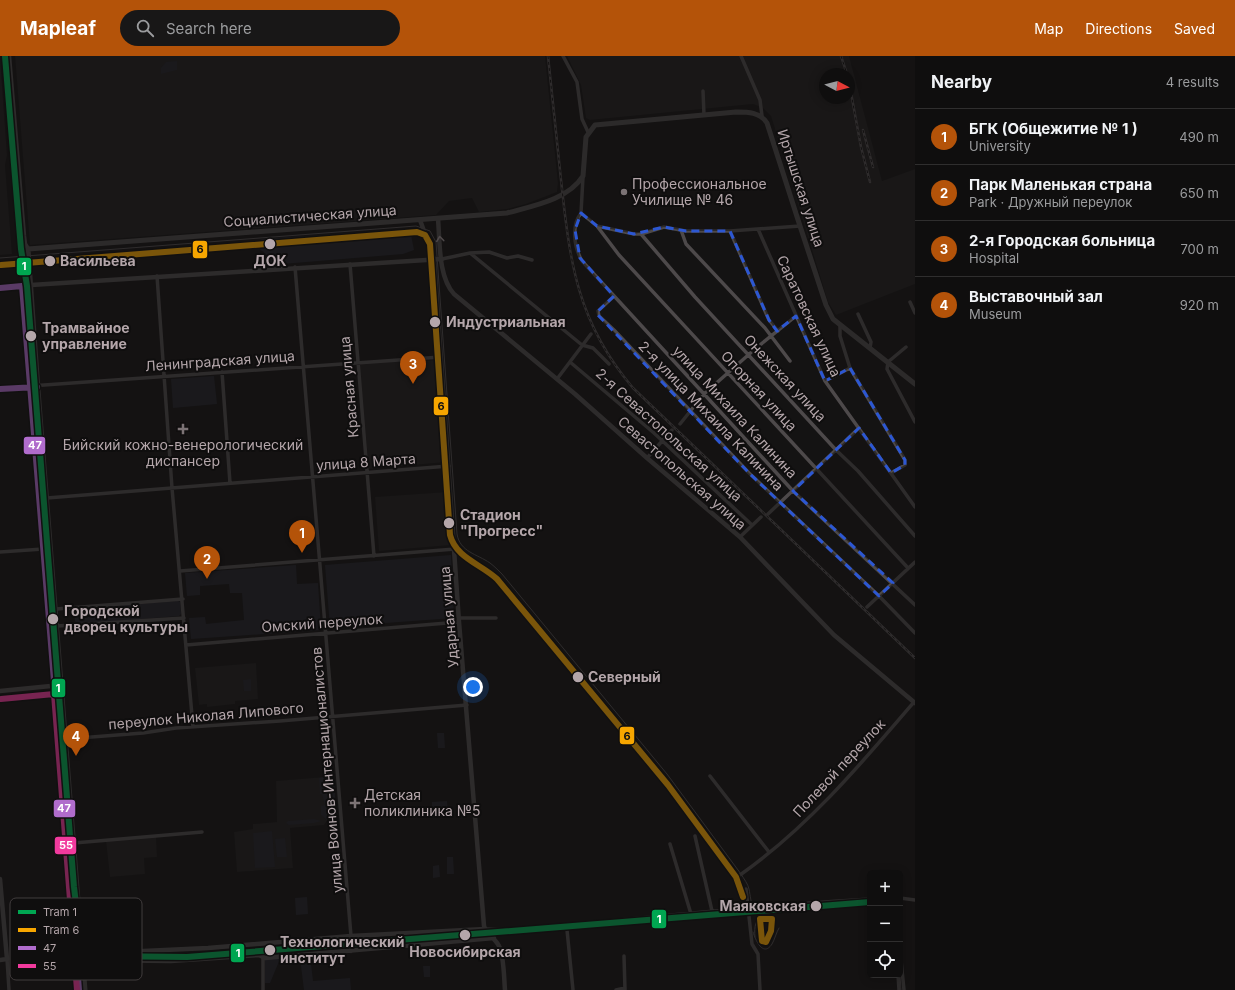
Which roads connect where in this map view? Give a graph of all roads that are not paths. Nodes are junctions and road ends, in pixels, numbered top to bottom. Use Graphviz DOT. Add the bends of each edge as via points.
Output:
graph roads {
  1 [pos="9,56"];
  2 [pos="563,56"];
  3 [pos="741,56"];
  4 [pos="703,91"];
  5 [pos="704,115"];
  6 [pos="762,116"];
  7 [pos="588,132"];
  8 [pos="583,176"];
  9 [pos="581,213"];
  10 [pos="438,219"];
  11 [pos="420,220"];
  12 [pos="597,226"];
  13 [pos="800,226"];
  14 [pos="758,229"];
  15 [pos="681,230"];
  16 [pos="730,231"];
  17 [pos="641,234"];
  18 [pos="28,249"];
  19 [pos="470,253"];
  20 [pos="434,259"];
  21 [pos="442,259"];
  22 [pos="532,260"];
  23 [pos="349,263"];
  24 [pos="296,267"];
  25 [pos="158,276"];
  26 [pos="31,285"];
  27 [pos="22,286"];
  28 [pos="0,288"];
  29 [pos="614,296"];
  30 [pos="910,302"];
  31 [pos="915,313"];
  32 [pos="858,314"];
  33 [pos="796,316"];
  34 [pos="840,326"];
  35 [pos="778,331"];
  36 [pos="592,334"];
  37 [pos="771,337"];
  38 [pos="582,345"];
  39 [pos="906,347"];
  40 [pos="870,348"];
  41 [pos="749,355"];
  42 [pos="441,357"];
  43 [pos="790,361"];
  44 [pos="358,362"];
  45 [pos="570,362"];
  46 [pos="888,362"];
  47 [pos="609,364"];
  48 [pos="304,366"];
  49 [pos="850,368"];
  50 [pos="222,372"];
  51 [pos="728,373"];
  52 [pos="164,376"];
  53 [pos="556,379"];
  54 [pos="825,381"];
  55 [pos="915,384"];
  56 [pos="30,386"];
  57 [pos="37,386"];
  58 [pos="0,389"];
  59 [pos="704,394"];
  60 [pos="690,412"];
  61 [pos="915,422"];
  62 [pos="680,424"];
  63 [pos="859,428"];
  64 [pos="672,430"];
  65 [pos="662,441"];
  66 [pos="836,450"];
  67 [pos="647,458"];
  68 [pos="449,466"];
  69 [pos="816,469"];
  70 [pos="368,472"];
  71 [pos="891,473"];
  72 [pos="314,477"];
  73 [pos="230,483"];
  74 [pos="172,488"];
  75 [pos="793,490"];
  76 [pos="39,498"];
  77 [pos="47,498"];
  78 [pos="780,502"];
  79 [pos="915,507"];
  80 [pos="768,514"];
  81 [pos="761,517"];
  82 [pos="752,525"];
  83 [pos="915,536"];
  84 [pos="740,537"];
  85 [pos="43,548"];
  86 [pos="455,549"];
  87 [pos="0,552"];
  88 [pos="374,556"];
  89 [pos="321,560"];
  90 [pos="915,562"];
  91 [pos="908,568"];
  92 [pos="180,571"];
  93 [pos="893,583"];
  94 [pos="879,596"];
  95 [pos="183,599"];
  96 [pos="915,605"];
  97 [pos="867,607"];
  98 [pos="56,609"];
  99 [pos="184,618"];
  100 [pos="496,618"];
  101 [pos="459,620"];
  102 [pos="57,626"];
  103 [pos="327,633"];
  104 [pos="915,633"];
  105 [pos="186,645"];
  106 [pos="62,685"];
  107 [pos="54,686"];
  108 [pos="0,691"];
  109 [pos="915,702"];
  110 [pos="467,705"];
  111 [pos="332,716"];
  112 [pos="193,727"];
  113 [pos="66,739"];
  114 [pos="59,740"];
  115 [pos="710,776"];
  116 [pos="202,832"];
  117 [pos="695,836"];
  118 [pos="74,843"];
  119 [pos="670,844"];
  120 [pos="769,852"];
  121 [pos="740,875"];
  122 [pos="0,879"];
  123 [pos="746,889"];
  124 [pos="74,898"];
  125 [pos="77,898"];
  126 [pos="903,898"];
  127 [pos="867,899"];
  128 [pos="915,900"];
  129 [pos="749,909"];
  130 [pos="712,911"];
  131 [pos="691,914"];
  132 [pos="582,924"];
  133 [pos="582,929"];
  134 [pos="485,930"];
  135 [pos="567,930"];
  136 [pos="351,936"];
  137 [pos="494,938"];
  138 [pos="351,950"];
  139 [pos="142,952"];
  140 [pos="624,956"];
  141 [pos="262,957"];
  142 [pos="7,959"];
  143 [pos="0,960"];
  144 [pos="142,960"];
  145 [pos="898,978"];
  146 [pos="903,978"];
  147 [pos="79,980"];
  148 [pos="84,980"];
  149 [pos="625,989"];
  150 [pos="9,990"];
  151 [pos="79,990"];
  152 [pos="85,990"];
  153 [pos="263,990"];
  154 [pos="505,990"];
  155 [pos="574,990"];
  156 [pos="616,990"];
  157 [pos="760,990"];
  158 [pos="899,990"];
  159 [pos="904,990"];
  1 -- 18 [label="street" via="24,236"];
  2 -- 7 [label="street" via="577,82 582,119"];
  3 -- 6 [label="street, Иртышская улица" via="760,100"];
  4 -- 5 [label="street"];
  5 -- 6 [label="main road" via="740,112"];
  5 -- 7 [label="main road" via="598,124"];
  6 -- 13 [label="main road, Иртышская улица" via="771,133"];
  7 -- 8 [label="main road"];
  8 -- 9 [label="street"];
  8 -- 10 [label="main road, Социалистическая улица" via="576,185 563,194 534,206 507,213"];
  9 -- 12 [label="street"];
  9 -- 29 [label="street, улица Михаила Калинина" via="576,220 575,230 580,258"];
  10 -- 11 [label="main road, Социалистическая улица"];
  21 -- 10 [label="street, Севастопольская улица, one-way"];
  11 -- 18 [label="main road, Социалистическая улица"];
  11 -- 20 [label="street, Ударная улица"];
  12 -- 17 [label="street"];
  12 -- 51 [label="street, Опорная улица" via="619,255"];
  13 -- 14 [label="street"];
  13 -- 34 [label="main road, Иртышская улица" via="826,305"];
  14 -- 16 [label="street"];
  14 -- 33 [label="street, Саратовская улица"];
  15 -- 16 [label="street"];
  15 -- 17 [label="street" via="664,227"];
  15 -- 37 [label="street" via="686,244"];
  16 -- 35 [label="street" via="769,320"];
  17 -- 41 [label="street, Онежская улица"];
  18 -- 26 [label="main road"];
  19 -- 21 [label="street"];
  19 -- 22 [label="street" via="492,253 507,258 518,256"];
  19 -- 38 [label="street"];
  20 -- 21 [label="street"];
  20 -- 23 [label="street"];
  20 -- 42 [label="street, Ударная улица"];
  21 -- 53 [label="street, Севастопольская улица" via="446,282 454,294"];
  23 -- 24 [label="street"];
  23 -- 44 [label="street, Красная улица"];
  24 -- 25 [label="street"];
  24 -- 48 [label="street, улица Воинов-Интернационалистов"];
  25 -- 26 [label="street"];
  25 -- 52 [label="street"];
  26 -- 27 [label="main road"];
  26 -- 57 [label="main road"];
  27 -- 28 [label="street"];
  27 -- 56 [label="main road"];
  29 -- 59 [label="street, улица Михаила Калинина"];
  29 -- 60 [label="street, 2-я улица Михаила Калинина" via="598,310 598,315"];
  30 -- 31 [label="street"];
  32 -- 40 [label="street" via="871,342"];
  33 -- 35 [label="street"];
  33 -- 54 [label="street, Саратовская улица"];
  34 -- 40 [label="main road, Иртышская улица"];
  34 -- 49 [label="street, Иртышская улица" via="840,336"];
  35 -- 37 [label="street"];
  36 -- 38 [label="street"];
  37 -- 41 [label="street"];
  37 -- 43 [label="street"];
  38 -- 45 [label="street"];
  38 -- 47 [label="street" via="593,348"];
  39 -- 46 [label="street"];
  40 -- 46 [label="main road, Иртышская улица"];
  41 -- 51 [label="street"];
  41 -- 66 [label="street, Онежская улица"];
  42 -- 44 [label="street, Ленинградская улица"];
  42 -- 68 [label="street, Ударная улица"];
  44 -- 48 [label="street, Ленинградская улица"];
  44 -- 70 [label="street, Красная улица"];
  45 -- 53 [label="street"];
  45 -- 65 [label="street, 2-я Севастопольская улица"];
  46 -- 55 [label="main road, Иртышская улица"];
  46 -- 61 [label="street" via="890,377"];
  48 -- 50 [label="street, Ленинградская улица"];
  48 -- 72 [label="street, улица Воинов-Интернационалистов"];
  49 -- 54 [label="street"];
  49 -- 71 [label="street, Иртышская улица" via="905,460 905,465"];
  50 -- 52 [label="street, Ленинградская улица"];
  50 -- 73 [label="street"];
  51 -- 59 [label="street"];
  51 -- 69 [label="street, Опорная улица"];
  52 -- 57 [label="street, Ленинградская улица"];
  52 -- 74 [label="street"];
  53 -- 67 [label="street, Севастопольская улица"];
  54 -- 63 [label="street, Саратовская улица"];
  56 -- 57 [label="street, Ленинградская улица"];
  56 -- 58 [label="street, Ленинградская улица"];
  56 -- 76 [label="main road"];
  57 -- 77 [label="main road"];
  59 -- 60 [label="street"];
  59 -- 75 [label="street, улица Михаила Калинина"];
  60 -- 62 [label="street"];
  60 -- 78 [label="street, 2-я улица Михаила Калинина"];
  63 -- 66 [label="street"];
  63 -- 71 [label="street, Саратовская улица"];
  64 -- 65 [label="street"];
  65 -- 67 [label="street"];
  65 -- 82 [label="street, 2-я Севастопольская улица"];
  66 -- 69 [label="street"];
  66 -- 83 [label="street, Онежская улица"];
  67 -- 84 [label="street, Севастопольская улица"];
  68 -- 70 [label="street, улица 8 Марта"];
  68 -- 86 [label="street, Ударная улица"];
  69 -- 75 [label="street"];
  69 -- 91 [label="street, Опорная улица"];
  70 -- 72 [label="street, улица 8 Марта"];
  70 -- 88 [label="street, Красная улица"];
  71 -- 79 [label="street, Саратовская улица"];
  72 -- 73 [label="street, улица 8 Марта"];
  72 -- 89 [label="street, улица Воинов-Интернационалистов"];
  73 -- 74 [label="street, улица 8 Марта"];
  74 -- 77 [label="street, улица 8 Марта"];
  74 -- 92 [label="street"];
  75 -- 78 [label="street"];
  75 -- 93 [label="street, улица Михаила Калинина"];
  76 -- 77 [label="main road"];
  76 -- 85 [label="main road"];
  77 -- 98 [label="main road"];
  78 -- 80 [label="street"];
  78 -- 94 [label="street, 2-я улица Михаила Калинина"];
  81 -- 82 [label="street"];
  82 -- 84 [label="street"];
  84 -- 109 [label="street, Севастопольская улица" via="834,635"];
  85 -- 87 [label="street"];
  85 -- 107 [label="main road"];
  86 -- 88 [label="street"];
  86 -- 101 [label="street, Ударная улица"];
  88 -- 89 [label="street"];
  89 -- 92 [label="street"];
  89 -- 103 [label="street, улица Воинов-Интернационалистов"];
  90 -- 91 [label="street"];
  91 -- 93 [label="street"];
  92 -- 95 [label="street"];
  93 -- 94 [label="street"];
  93 -- 96 [label="street, улица Михаила Калинина"];
  94 -- 97 [label="street"];
  94 -- 104 [label="street, 2-я улица Михаила Калинина"];
  95 -- 98 [label="street"];
  95 -- 99 [label="street"];
  98 -- 102 [label="main road"];
  99 -- 102 [label="street"];
  99 -- 105 [label="street"];
  100 -- 101 [label="street, Омский переулок"];
  101 -- 103 [label="street, Омский переулок"];
  101 -- 110 [label="street, Ударная улица"];
  102 -- 106 [label="main road"];
  103 -- 105 [label="street, Омский переулок"];
  103 -- 111 [label="street, улица Воинов-Интернационалистов"];
  105 -- 112 [label="street"];
  106 -- 107 [label="street"];
  106 -- 113 [label="main road"];
  107 -- 108 [label="street"];
  107 -- 114 [label="main road"];
  109 -- 120 [label="street, Полевой переулок" via="811,817"];
  110 -- 111 [label="street, переулок Николая Липового"];
  110 -- 134 [label="street, Ударная улица"];
  111 -- 112 [label="street, переулок Николая Липового"];
  111 -- 136 [label="street, улица Воинов-Интернационалистов"];
  112 -- 113 [label="street, переулок Николая Липового"];
  113 -- 114 [label="main road"];
  113 -- 118 [label="main road"];
  114 -- 124 [label="main road"];
  115 -- 120 [label="street"];
  116 -- 118 [label="street"];
  117 -- 130 [label="street"];
  118 -- 125 [label="main road"];
  119 -- 131 [label="street"];
  120 -- 121 [label="street, Полевой переулок"];
  122 -- 142 [label="street"];
  123 -- 129 [label="street"];
  126 -- 128 [label="street"];
  127 -- 129 [label="street"];
  129 -- 130 [label="street"];
  129 -- 157 [label="street" via="752,945 758,954"];
  130 -- 131 [label="street"];
  131 -- 132 [label="street"];
  132 -- 133 [label="street"];
  132 -- 134 [label="street"];
  134 -- 136 [label="street"];
  134 -- 137 [label="street"];
  135 -- 155 [label="street"];
  136 -- 138 [label="street"];
  136 -- 139 [label="street"];
  137 -- 138 [label="street"];
  137 -- 154 [label="street" via="501,950"];
  138 -- 141 [label="street"];
  140 -- 149 [label="street"];
  141 -- 144 [label="street" via="259,955 189,960"];
  141 -- 153 [label="street"];
  142 -- 143 [label="street"];
  142 -- 150 [label="street"];
  145 -- 158 [label="street"];
  146 -- 159 [label="street"];
  147 -- 151 [label="main road"];
  148 -- 152 [label="main road"];
  149 -- 156 [label="street"];
}
